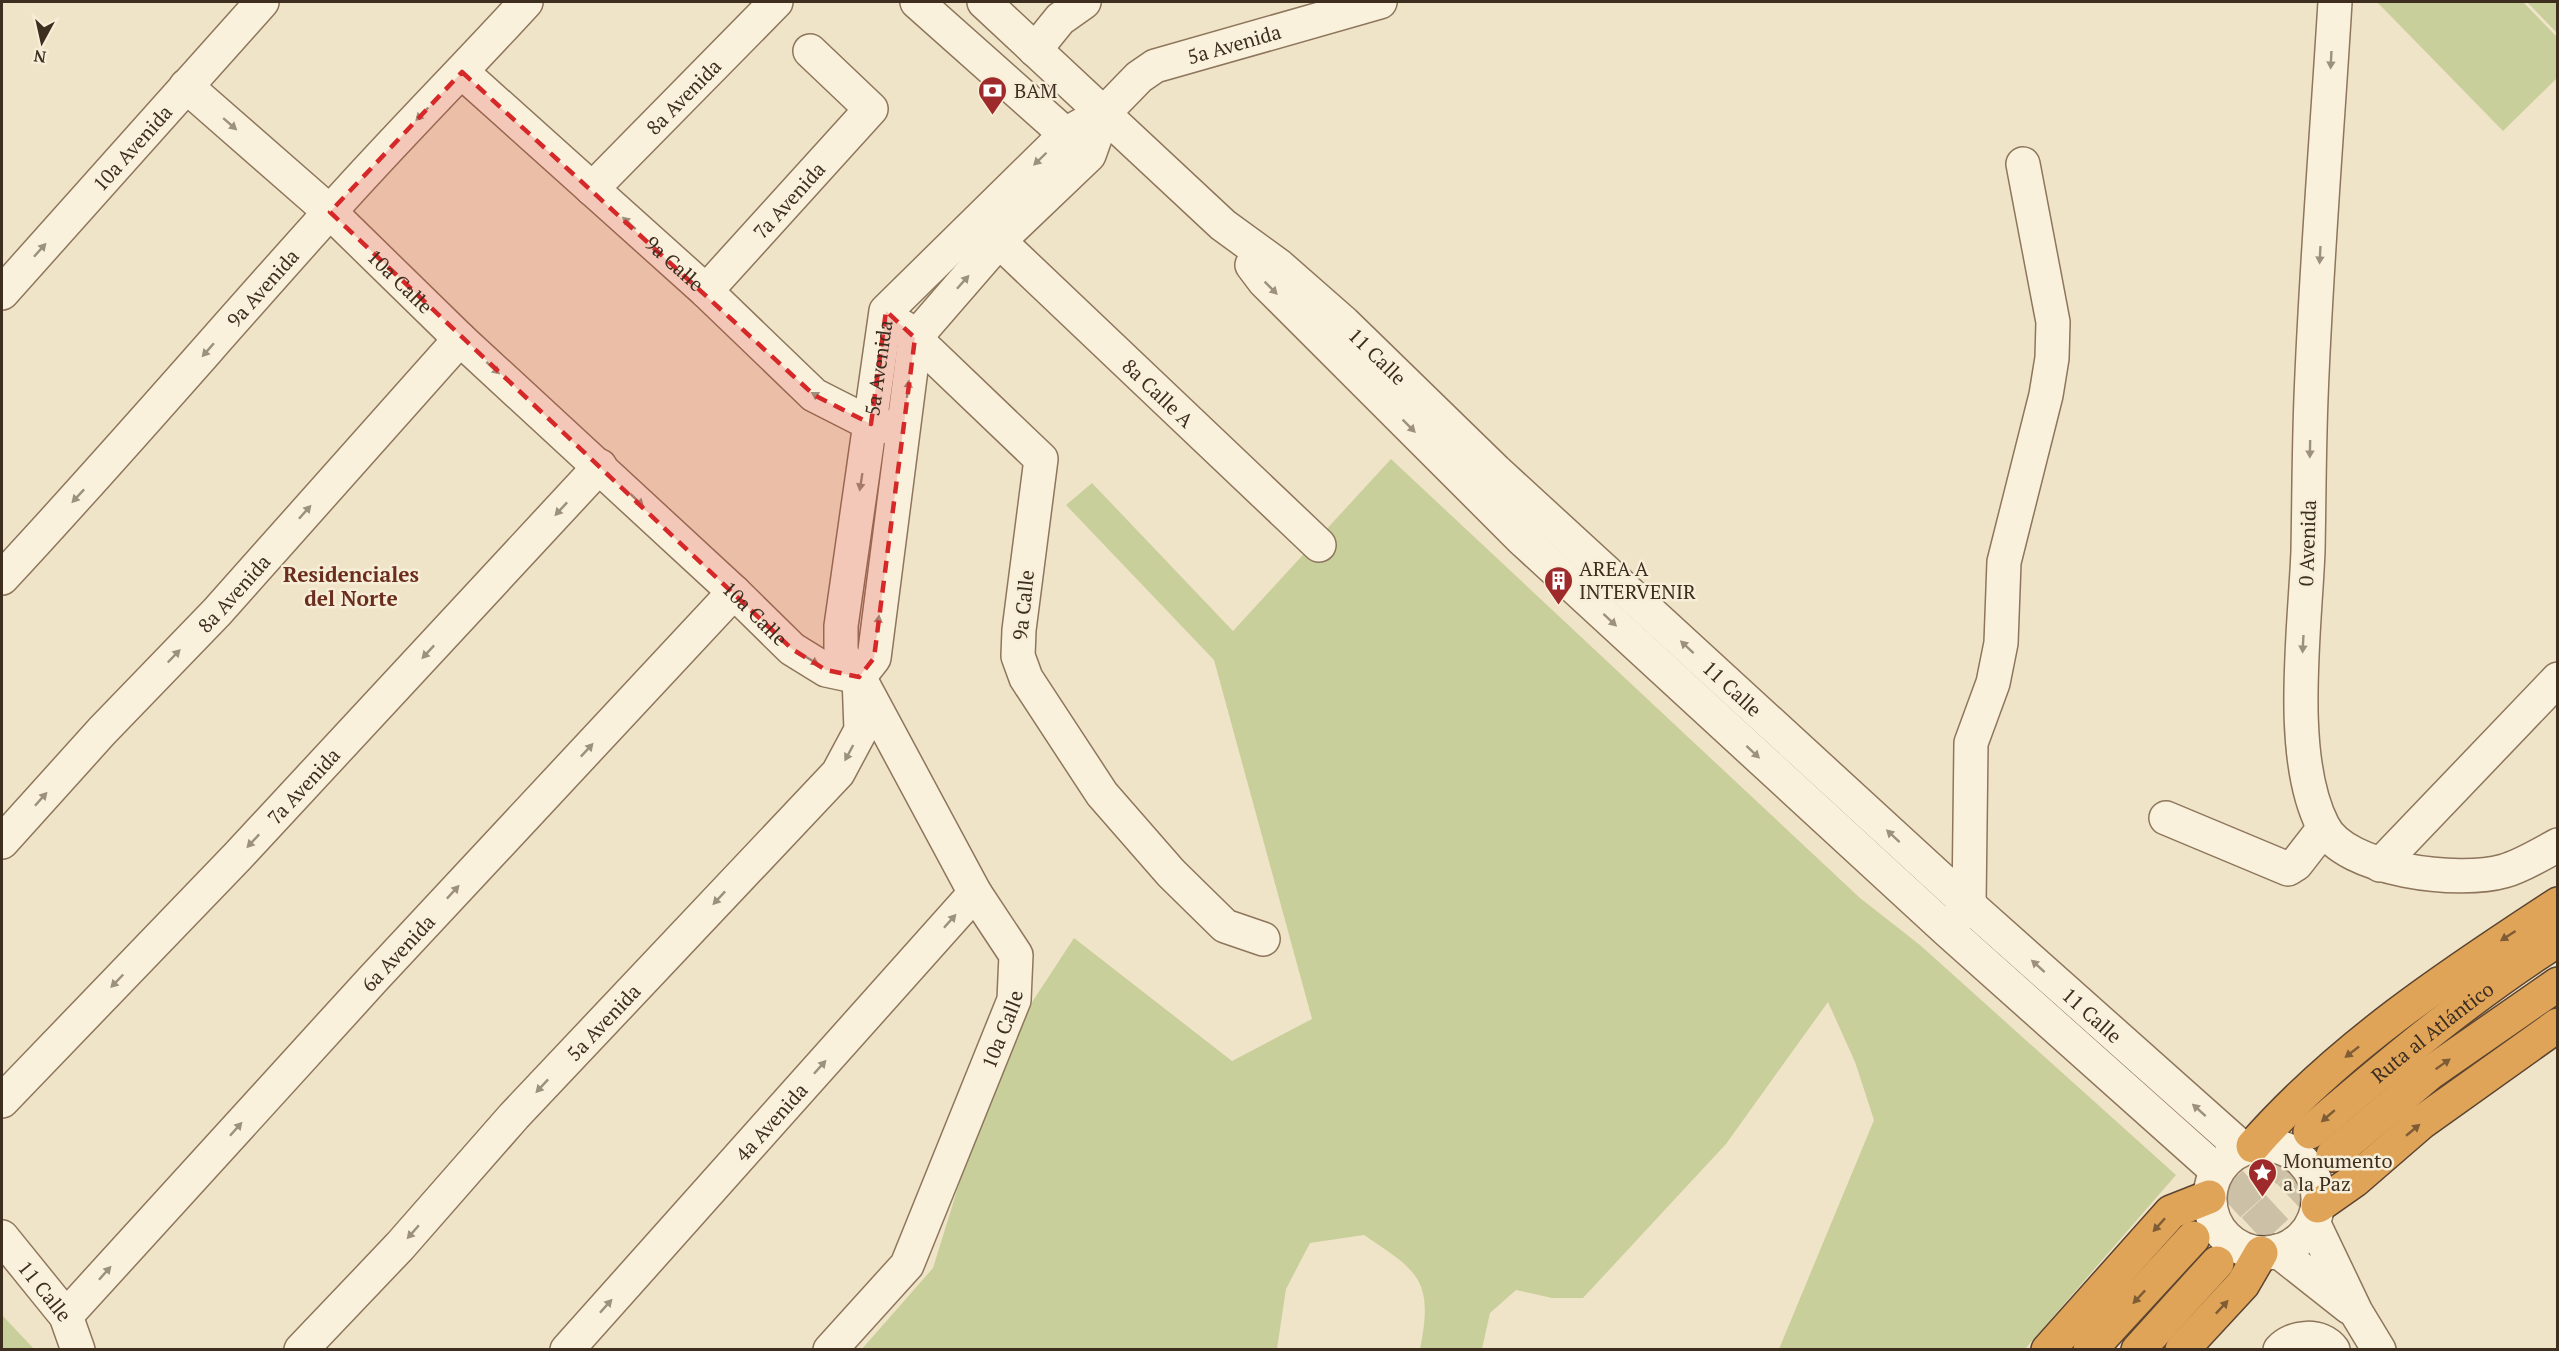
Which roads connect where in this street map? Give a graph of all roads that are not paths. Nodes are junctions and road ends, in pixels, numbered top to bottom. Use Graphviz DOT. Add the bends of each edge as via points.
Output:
graph roads {
  1 [pos="262,2"];
  2 [pos="526,2"];
  3 [pos="776,2"];
  4 [pos="917,2"];
  5 [pos="984,2"];
  6 [pos="1084,2"];
  7 [pos="1380,2"];
  8 [pos="2335,2"];
  9 [pos="1035,50"];
  10 [pos="810,51"];
  11 [pos="462,72"];
  12 [pos="186,86"];
  13 [pos="1104,113"];
  14 [pos="1078,144"];
  15 [pos="2023,164"];
  16 [pos="592,189"];
  17 [pos="330,212"];
  18 [pos="1223,225"];
  19 [pos="999,241"];
  20 [pos="706,291"];
  21 [pos="2,293"];
  22 [pos="886,311"];
  23 [pos="915,338"];
  24 [pos="460,339"];
  25 [pos="871,424"];
  26 [pos="903,430"];
  27 [pos="600,466"];
  28 [pos="1319,545"];
  29 [pos="2,578"];
  30 [pos="734,591"];
  31 [pos="858,677"];
  32 [pos="2558,680"];
  33 [pos="2166,818"];
  34 [pos="2324,828"];
  35 [pos="2,842"];
  36 [pos="2558,845"];
  37 [pos="2380,865"];
  38 [pos="975,893"];
  39 [pos="2558,904"];
  40 [pos="1969,905"];
  41 [pos="1947,930"];
  42 [pos="1263,939"];
  43 [pos="2558,940"];
  44 [pos="2558,984"];
  45 [pos="2558,1024"];
  46 [pos="2,1101"];
  47 [pos="2310,1132"];
  48 [pos="2248,1147"];
  49 [pos="2333,1155"];
  50 [pos="2213,1184"];
  51 [pos="2316,1214"];
  52 [pos="2,1237"];
  53 [pos="2193,1239"];
  54 [pos="2269,1252"];
  55 [pos="2217,1263"];
  56 [pos="2356,1312"];
  57 [pos="66,1316"];
  58 [pos="78,1350"];
  59 [pos="301,1350"];
  60 [pos="567,1350"];
  61 [pos="830,1350"];
  62 [pos="2048,1350"];
  63 [pos="2090,1350"];
  64 [pos="2138,1350"];
  65 [pos="2182,1350"];
  66 [pos="2280,1350"];
  67 [pos="2333,1350"];
  68 [pos="2379,1350"];
  1 -- 12 [label="street, 10a Avenida"];
  2 -- 11 [label="street, 9a Avenida"];
  3 -- 16 [label="street, 8a Avenida"];
  4 -- 14 [label="street"];
  5 -- 9 [label="street, 11 Calle"];
  6 -- 9 [label="street" via="1060,19"];
  7 -- 13 [label="street, 5a Avenida" via="1155,66"];
  8 -- 34 [label="street, 0 Avenida, one-way" via="2311,398 2301,678 2310,797"];
  9 -- 13 [label="street, 11 Calle"];
  10 -- 20 [label="street, 7a Avenida" via="871,109"];
  11 -- 16 [label="street, 9a Calle"];
  11 -- 17 [label="street, 9a Avenida, one-way"];
  12 -- 17 [label="street, 10a Calle, one-way"];
  21 -- 12 [label="street, 10a Avenida, one-way"];
  13 -- 14 [label="street, 5a Avenida"];
  13 -- 18 [label="street, 11 Calle"];
  14 -- 19 [label="street, 5a Avenida"];
  14 -- 22 [label="street, 5a Avenida, one-way"];
  15 -- 40 [label="street" via="2053,322 2052,358 2004,562 2001,643 1971,743"];
  20 -- 16 [label="street, 9a Calle, one-way"];
  17 -- 24 [label="street, 10a Calle"];
  17 -- 29 [label="street, 9a Avenida, one-way"];
  40 -- 18 [label="street, 11 Calle, one-way" via="1496,471 1344,323 1278,265"];
  18 -- 41 [label="street, 11 Calle, one-way" via="1264,281 1522,539"];
  23 -- 19 [label="street, 5a Avenida, one-way"];
  19 -- 28 [label="street, 8a Calle A"];
  25 -- 20 [label="street, 9a Calle, one-way" via="814,395"];
  22 -- 23 [label="street, 9a Calle"];
  22 -- 25 [label="street, 5a Avenida"];
  26 -- 23 [label="street, 5a Avenida, one-way"];
  23 -- 42 [label="street, 9a Calle" via="1041,459 1019,630 1018,656 1026,678 1101,794 1171,873 1225,926"];
  24 -- 27 [label="street, 10a Calle, one-way"];
  35 -- 24 [label="street, 8a Avenida, one-way" via="217,612"];
  25 -- 26 [label="street, 9a Calle"];
  25 -- 31 [label="street, 5a Avenida, one-way" via="840,626 841,654"];
  31 -- 26 [label="street, 5a Avenida, one-way" via="874,658"];
  27 -- 30 [label="street, 10a Calle, one-way"];
  27 -- 46 [label="street, 7a Avenida, one-way" via="237,857"];
  30 -- 31 [label="street, 10a Calle, one-way" via="792,649 826,670"];
  57 -- 30 [label="street, 6a Avenida, one-way" via="373,978"];
  31 -- 38 [label="street, 10a Calle"];
  31 -- 59 [label="street, 5a Avenida, one-way" via="861,730 838,773 514,1116 400,1246"];
  32 -- 37 [label="street"];
  33 -- 34 [label="street" via="2288,869"];
  34 -- 37 [label="street, 0 Avenida" via="2338,845"];
  36 -- 37 [label="street, 0 Avenida" via="2505,871 2475,876"];
  60 -- 38 [label="street, 4a Avenida, one-way"];
  38 -- 61 [label="street, 10a Calle" via="1016,955 1014,1000 908,1265"];
  39 -- 48 [label="highway, one-way" via="2462,967 2345,1056"];
  40 -- 41 [label="street"];
  48 -- 40 [label="street, 11 Calle, one-way"];
  41 -- 50 [label="street, 11 Calle"];
  43 -- 47 [label="highway, Ruta al Atlántico, one-way" via="2400,1055"];
  49 -- 44 [label="highway, Ruta al Atlántico, one-way" via="2430,1073"];
  51 -- 45 [label="highway, one-way" via="2422,1122"];
  48 -- 50 [label="street" via="2228,1158"];
  48 -- 51 [label="street" via="2270,1145 2301,1159 2317,1188"];
  50 -- 54 [label="street" via="2211,1213 2219,1228 2245,1250"];
  50 -- 62 [label="highway, one-way" via="2171,1212"];
  51 -- 54 [label="street" via="2298,1240"];
  51 -- 56 [label="street"];
  52 -- 57 [label="street, 11 Calle"];
  53 -- 63 [label="highway, one-way"];
  54 -- 56 [label="street"];
  65 -- 54 [label="highway, one-way"];
  55 -- 64 [label="highway"];
  56 -- 68 [label="street"];
  57 -- 58 [label="street, 11 Calle"];
  66 -- 67 [label="street" via="2296,1339 2309,1339 2319,1340"];
}
